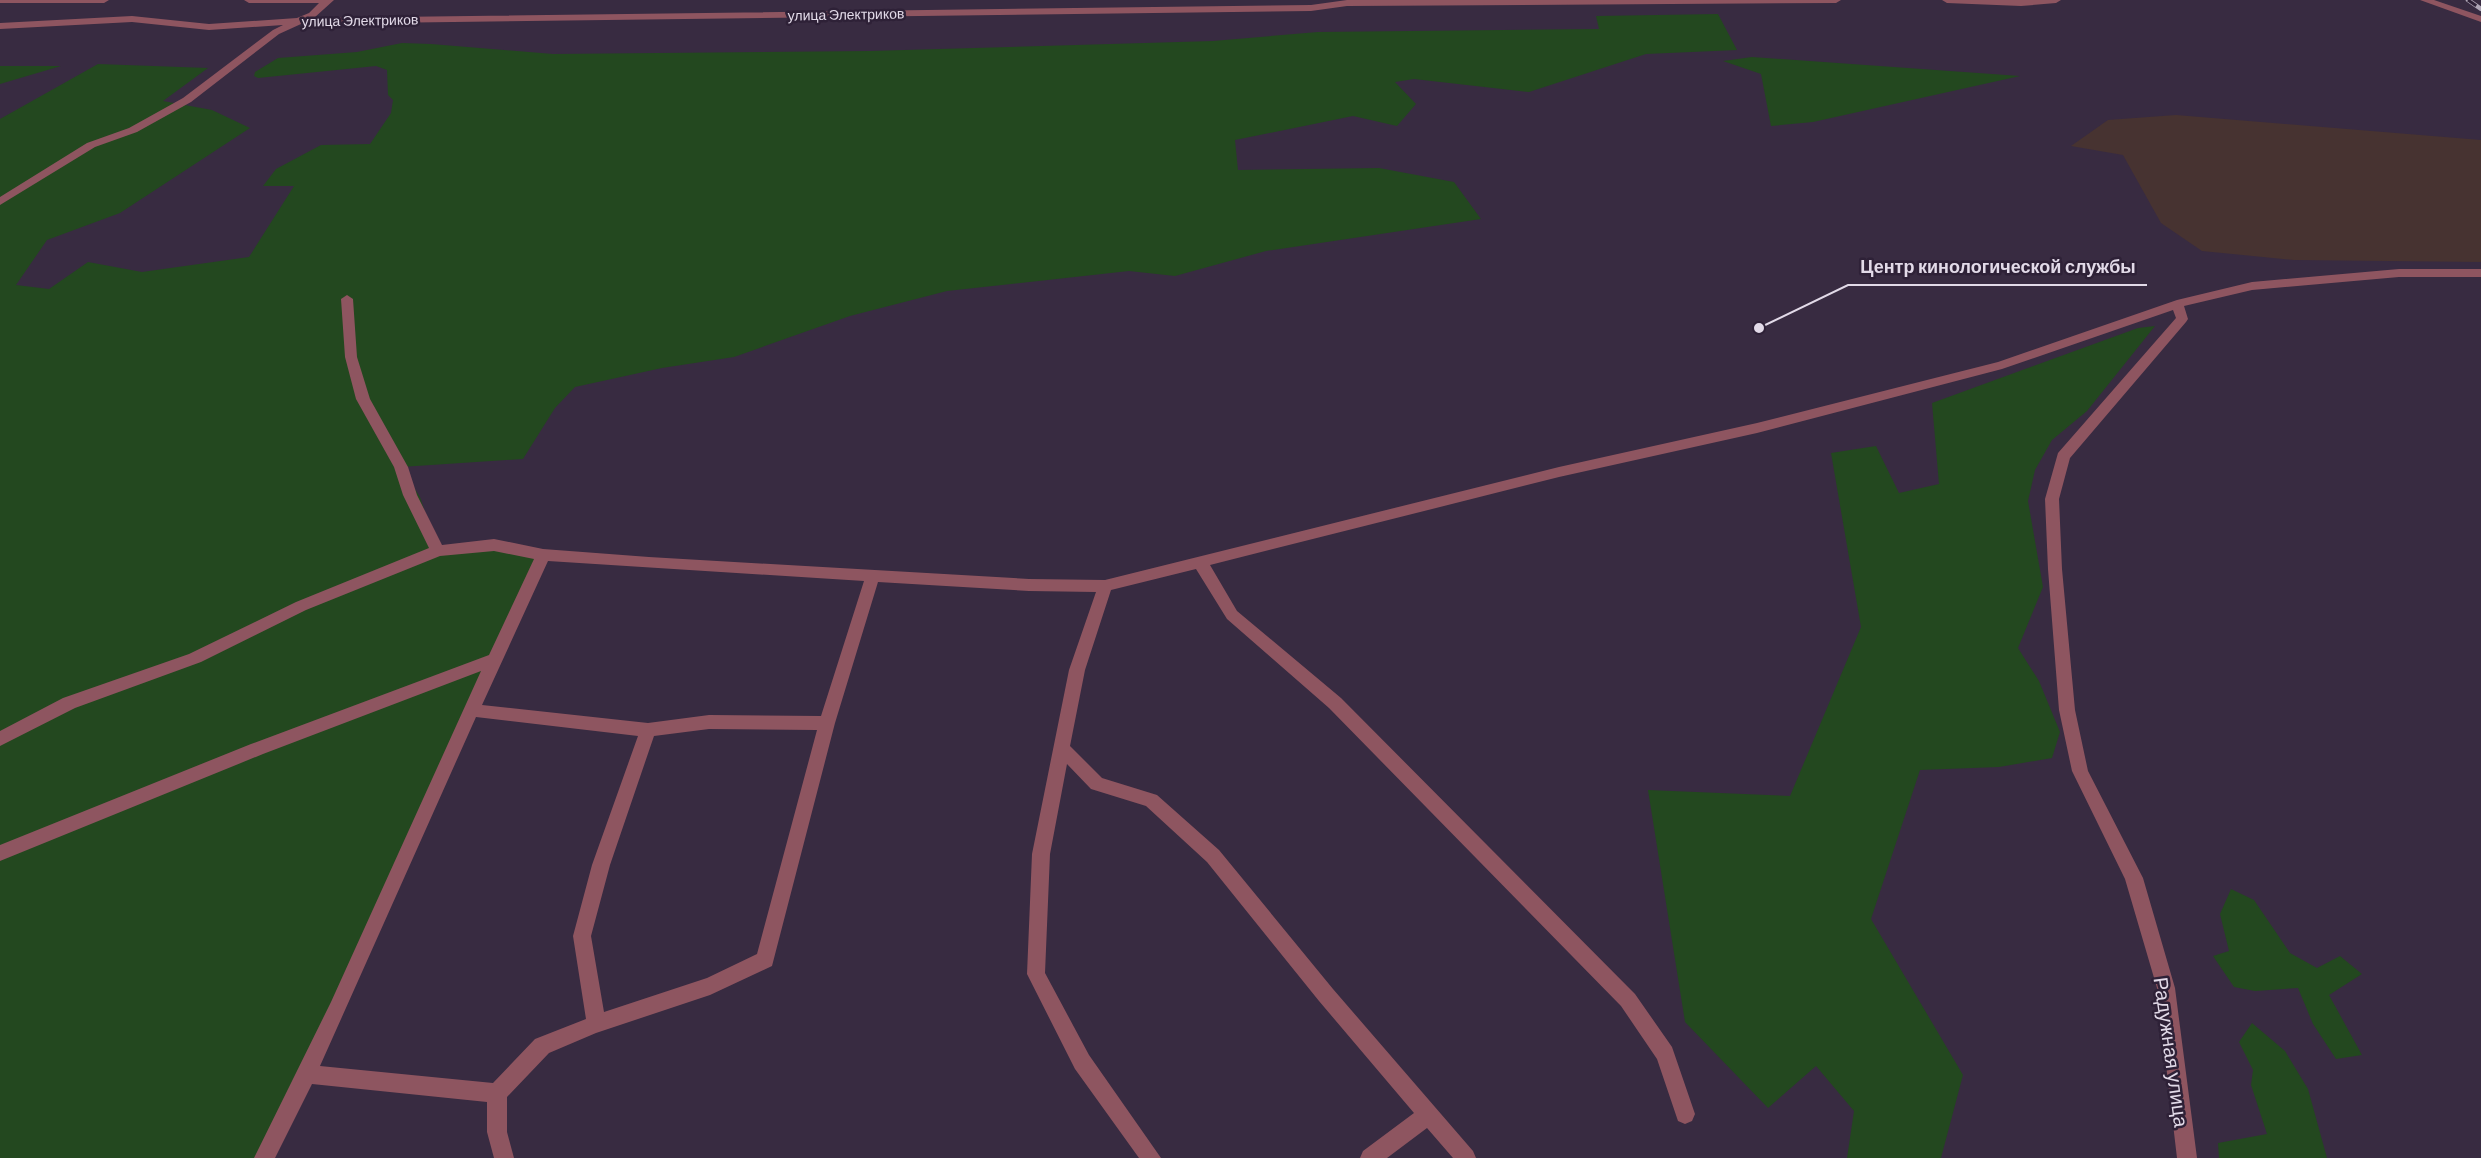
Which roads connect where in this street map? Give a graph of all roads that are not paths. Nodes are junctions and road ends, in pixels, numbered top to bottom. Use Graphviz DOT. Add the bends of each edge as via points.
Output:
graph roads {
  1 [pos="0,0"];
  2 [pos="91,0"];
  3 [pos="104,0"];
  4 [pos="249,0"];
  5 [pos="328,0"];
  6 [pos="1836,0"];
  7 [pos="1947,0"];
  8 [pos="2056,0"];
  9 [pos="2425,0"];
  10 [pos="2481,19"];
  11 [pos="301,21"];
  12 [pos="0,26"];
  13 [pos="0,202"];
  14 [pos="2481,273"];
  15 [pos="347,299"];
  16 [pos="2177,304"];
  17 [pos="438,551"];
  18 [pos="543,555"];
  19 [pos="1200,562"];
  20 [pos="873,575"];
  21 [pos="1105,586"];
  22 [pos="492,660"];
  23 [pos="471,710"];
  24 [pos="827,723"];
  25 [pos="648,730"];
  26 [pos="0,739"];
  27 [pos="1061,747"];
  28 [pos="0,853"];
  29 [pos="596,1024"];
  30 [pos="307,1074"];
  31 [pos="497,1093"];
  32 [pos="1685,1114"];
  33 [pos="1428,1115"];
  34 [pos="264,1158"];
  35 [pos="504,1158"];
  36 [pos="1150,1158"];
  37 [pos="1370,1158"];
  38 [pos="1466,1158"];
  39 [pos="2187,1158"];
  1 -- 2 [label="street"];
  2 -- 3 [label="street"];
  4 -- 5 [label="street"];
  5 -- 11 [label="street"];
  6 -- 11 [label="street, улица Электриков" via="1347,3 1311,8"];
  7 -- 8 [label="street"];
  9 -- 10 [label="street"];
  11 -- 12 [label="street, улица Электриков" via="209,27 132,19"];
  11 -- 13 [label="street" via="276,32 187,100 133,129 91,145"];
  14 -- 16 [label="street" via="2399,273 2252,286"];
  15 -- 17 [label="street" via="351,357 363,399 401,467 410,495"];
  16 -- 19 [label="street" via="2002,365"];
  16 -- 39 [label="street, Радужная улица" via="2182,319 2063,456 2052,499 2067,710 2080,771 2134,878 2166,988"];
  17 -- 18 [label="street" via="494,545"];
  17 -- 26 [label="street" via="301,606 195,658 69,703"];
  18 -- 20 [label="street"];
  18 -- 22 [label="street"];
  19 -- 21 [label="street"];
  19 -- 32 [label="street" via="1232,615 1335,703 1628,1000 1665,1054"];
  20 -- 21 [label="street"];
  20 -- 24 [label="street"];
  21 -- 27 [label="street" via="1077,670"];
  22 -- 23 [label="street"];
  22 -- 28 [label="street"];
  23 -- 25 [label="street"];
  23 -- 30 [label="street"];
  24 -- 25 [label="street" via="709,722"];
  24 -- 29 [label="street" via="765,960 711,986"];
  25 -- 29 [label="street" via="601,865 582,936"];
  27 -- 33 [label="street" via="1097,784 1151,800 1213,856"];
  27 -- 36 [label="street" via="1041,854 1036,974 1082,1062"];
  29 -- 31 [label="street" via="542,1046"];
  30 -- 31 [label="street"];
  30 -- 34 [label="street"];
  31 -- 35 [label="street" via="498,1131"];
  33 -- 37 [label="street"];
  33 -- 38 [label="street"];
}
